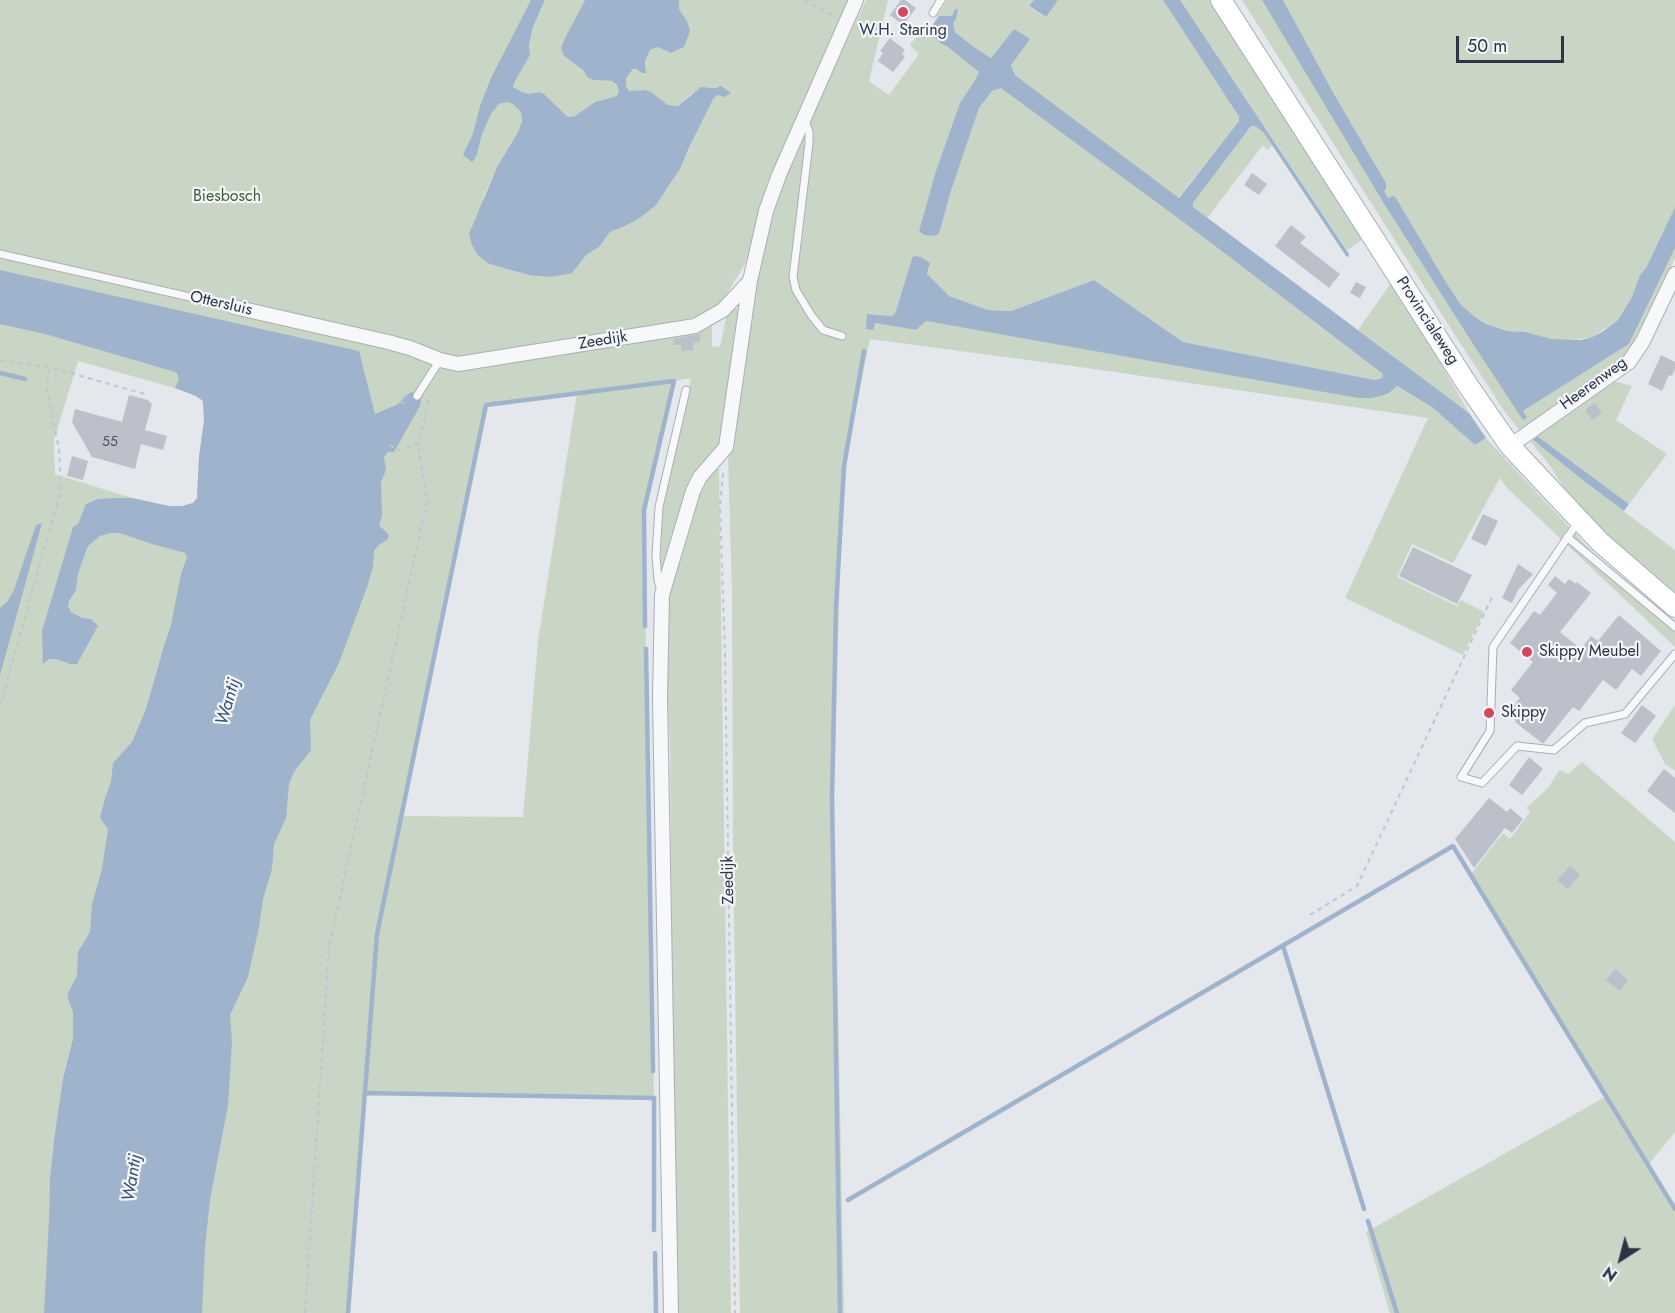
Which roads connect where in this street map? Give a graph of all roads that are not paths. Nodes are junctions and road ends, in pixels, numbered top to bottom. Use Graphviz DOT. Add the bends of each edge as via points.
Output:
graph roads {
  1 [pos="856,0"];
  2 [pos="941,0"];
  3 [pos="1221,0"];
  4 [pos="933,13"];
  5 [pos="804,118"];
  6 [pos="0,254"];
  7 [pos="1675,274"];
  8 [pos="750,281"];
  9 [pos="234,307"];
  10 [pos="842,336"];
  11 [pos="440,360"];
  12 [pos="686,390"];
  13 [pos="417,396"];
  14 [pos="1510,446"];
  15 [pos="1579,520"];
  16 [pos="1568,537"];
  17 [pos="1627,577"];
  18 [pos="662,595"];
  19 [pos="1665,605"];
  20 [pos="1675,627"];
  21 [pos="1675,654"];
  22 [pos="671,1313"];
  1 -- 5 [label="street"];
  2 -- 4 [label="lane"];
  3 -- 14 [label="main road, Provincialeweg"];
  5 -- 8 [label="street" via="766,210"];
  5 -- 10 [label="lane" via="809,143 793,277 796,290 823,330"];
  6 -- 9 [label="lane, Ottersluis"];
  7 -- 14 [label="street, Heerenweg" via="1629,362"];
  8 -- 11 [label="street, Zeedijk" via="723,310 695,326 458,364"];
  8 -- 18 [label="street" via="726,447 693,491"];
  9 -- 11 [label="street, Ottersluis" via="388,342"];
  11 -- 13 [label="lane"];
  12 -- 18 [label="lane" via="659,507 656,555"];
  14 -- 15 [label="main road, Provincialeweg"];
  15 -- 16 [label="lane"];
  15 -- 17 [label="main road, Provincialeweg"];
  16 -- 17 [label="lane"];
  16 -- 21 [label="lane" via="1493,647 1490,732 1461,777 1482,783 1517,746 1554,750 1585,723 1624,714"];
  17 -- 19 [label="main road, Provincialeweg"];
  18 -- 22 [label="street"];
  19 -- 20 [label="lane"];
}
